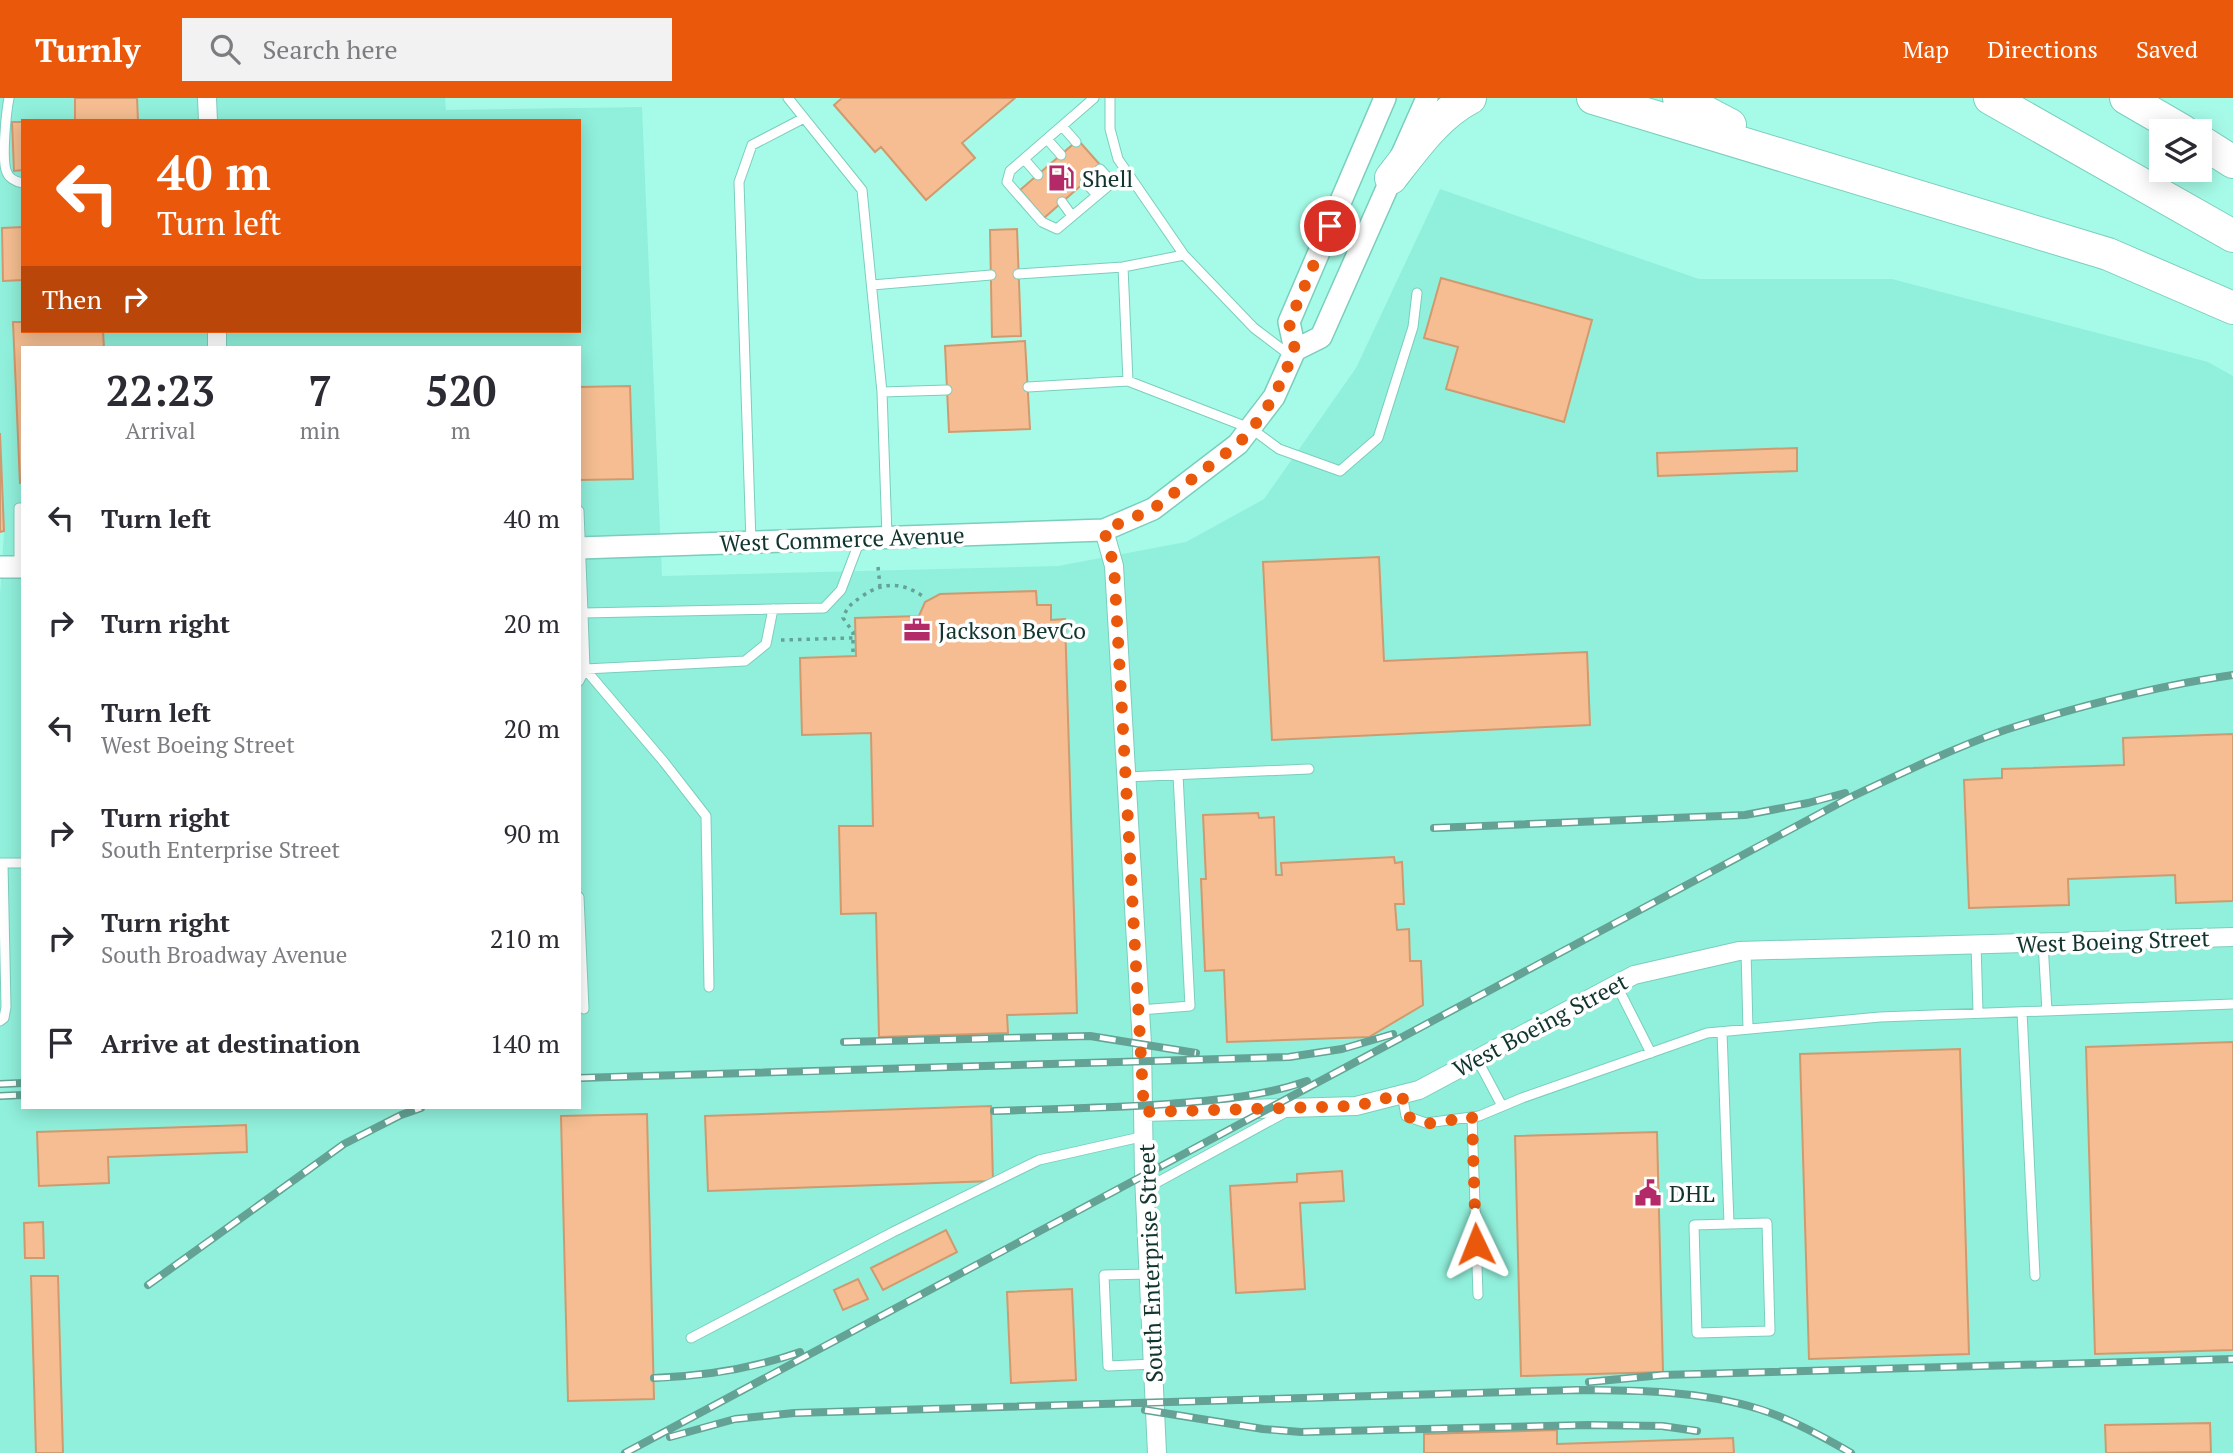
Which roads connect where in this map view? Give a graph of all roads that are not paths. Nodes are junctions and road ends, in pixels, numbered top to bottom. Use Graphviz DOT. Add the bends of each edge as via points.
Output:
graph roads {
  1 [pos="9,98"];
  2 [pos="207,98"];
  3 [pos="1094,98"];
  4 [pos="1110,98"];
  5 [pos="1385,98"];
  6 [pos="1427,98"];
  7 [pos="1470,98"];
  8 [pos="1593,98"];
  9 [pos="1679,98"];
  10 [pos="1990,98"];
  11 [pos="2126,98"];
  12 [pos="791,99"];
  13 [pos="804,118"];
  14 [pos="208,119"];
  15 [pos="2162,119"];
  16 [pos="1062,126"];
  17 [pos="1047,139"];
  18 [pos="1076,142"];
  19 [pos="2212,149"];
  20 [pos="1061,155"];
  21 [pos="1024,159"];
  22 [pos="2233,162"];
  23 [pos="1100,169"];
  24 [pos="1126,171"];
  25 [pos="1837,173"];
  26 [pos="1038,175"];
  27 [pos="1391,178"];
  28 [pos="21,182"];
  29 [pos="1085,182"];
  30 [pos="1112,182"];
  31 [pos="1097,195"];
  32 [pos="1062,202"];
  33 [pos="1072,216"];
  34 [pos="2233,236"];
  35 [pos="1184,255"];
  36 [pos="1123,267"];
  37 [pos="1018,274"];
  38 [pos="991,275"];
  39 [pos="872,285"];
  40 [pos="1417,293"];
  41 [pos="2233,308"];
  42 [pos="1294,354"];
  43 [pos="1128,381"];
  44 [pos="1028,387"];
  45 [pos="947,390"];
  46 [pos="882,392"];
  47 [pos="1252,429"];
  48 [pos="21,508"];
  49 [pos="1104,530"];
  50 [pos="860,538"];
  51 [pos="887,538"];
  52 [pos="751,542"];
  53 [pos="581,548"];
  54 [pos="14,567"];
  55 [pos="581,570"];
  56 [pos="773,609"];
  57 [pos="583,613"];
  58 [pos="585,669"];
  59 [pos="581,677"];
  60 [pos="1309,769"];
  61 [pos="1178,775"];
  62 [pos="1126,777"];
  63 [pos="2,863"];
  64 [pos="21,863"];
  65 [pos="2233,937"];
  66 [pos="581,942"];
  67 [pos="2043,943"];
  68 [pos="1976,944"];
  69 [pos="1746,951"];
  70 [pos="1616,984"];
  71 [pos="709,987"];
  72 [pos="2233,1004"];
  73 [pos="584,1009"];
  74 [pos="1139,1010"];
  75 [pos="2047,1011"];
  76 [pos="2022,1012"];
  77 [pos="1978,1013"];
  78 [pos="0,1021"];
  79 [pos="1748,1029"];
  80 [pos="1722,1032"];
  81 [pos="1651,1053"];
  82 [pos="1476,1059"];
  83 [pos="1402,1094"];
  84 [pos="1502,1106"];
  85 [pos="1297,1107"];
  86 [pos="1144,1112"];
  87 [pos="1472,1117"];
  88 [pos="1145,1136"];
  89 [pos="1145,1189"];
  90 [pos="1729,1224"];
  91 [pos="1149,1273"];
  92 [pos="2035,1276"];
  93 [pos="1478,1295"];
  94 [pos="691,1338"];
  95 [pos="1154,1364"];
  96 [pos="1157,1453"];
  1 -- 28 [label="lane" via="6,170 10,178"];
  2 -- 14 [label="street"];
  3 -- 16 [label="lane"];
  4 -- 24 [label="lane" via="1110,128"];
  5 -- 42 [label="street" via="1289,323"];
  6 -- 27 [label="street"];
  7 -- 27 [label="highway" via="1425,135"];
  8 -- 25 [label="highway"];
  9 -- 25 [label="highway"];
  10 -- 34 [label="highway"];
  11 -- 15 [label="highway"];
  12 -- 13 [label="lane"];
  13 -- 39 [label="lane" via="862,190"];
  13 -- 52 [label="lane" via="752,145 739,182"];
  16 -- 17 [label="lane"];
  16 -- 18 [label="lane"];
  17 -- 20 [label="lane"];
  17 -- 21 [label="lane"];
  19 -- 22 [label="highway"];
  21 -- 26 [label="lane"];
  21 -- 33 [label="lane" via="1010,171 1007,182 1042,222 1057,229"];
  23 -- 30 [label="lane"];
  24 -- 30 [label="lane"];
  24 -- 35 [label="lane"];
  25 -- 41 [label="highway" via="2108,254"];
  27 -- 42 [label="street" via="1321,337"];
  29 -- 31 [label="lane"];
  30 -- 31 [label="lane"];
  31 -- 33 [label="lane"];
  32 -- 33 [label="lane"];
  35 -- 36 [label="lane"];
  35 -- 42 [label="lane" via="1254,328"];
  36 -- 37 [label="lane"];
  36 -- 43 [label="lane"];
  38 -- 39 [label="lane"];
  39 -- 46 [label="lane"];
  40 -- 47 [label="lane" via="1413,327 1378,438 1340,471 1279,449"];
  42 -- 47 [label="street" via="1274,397"];
  43 -- 44 [label="lane"];
  43 -- 47 [label="lane"];
  45 -- 46 [label="lane"];
  46 -- 51 [label="lane"];
  47 -- 49 [label="street" via="1153,509"];
  48 -- 54 [label="lane"];
  49 -- 51 [label="street, West Commerce Avenue"];
  49 -- 62 [label="street, South Enterprise Street" via="1114,566"];
  50 -- 51 [label="street, West Commerce Avenue"];
  50 -- 52 [label="street, West Commerce Avenue"];
  50 -- 56 [label="lane" via="841,590 824,608"];
  52 -- 53 [label="street, West Commerce Avenue"];
  55 -- 57 [label="lane"];
  56 -- 57 [label="lane"];
  56 -- 58 [label="lane" via="766,644 745,661"];
  57 -- 58 [label="lane"];
  58 -- 59 [label="lane"];
  58 -- 71 [label="lane" via="706,816"];
  60 -- 61 [label="lane"];
  61 -- 62 [label="lane"];
  61 -- 74 [label="lane" via="1189,1006"];
  62 -- 74 [label="street, South Enterprise Street"];
  63 -- 64 [label="lane"];
  63 -- 78 [label="lane" via="6,1007"];
  65 -- 67 [label="street, West Boeing Street"];
  66 -- 73 [label="lane"];
  67 -- 68 [label="street, West Boeing Street"];
  67 -- 75 [label="lane"];
  68 -- 69 [label="street, West Boeing Street"];
  68 -- 77 [label="lane"];
  69 -- 70 [label="street, West Boeing Street" via="1634,975"];
  69 -- 79 [label="lane"];
  70 -- 81 [label="lane"];
  70 -- 82 [label="street, West Boeing Street"];
  72 -- 75 [label="lane"];
  74 -- 86 [label="street, South Enterprise Street"];
  75 -- 76 [label="lane"];
  76 -- 77 [label="lane"];
  76 -- 92 [label="lane"];
  77 -- 79 [label="lane"];
  79 -- 80 [label="lane"];
  80 -- 81 [label="lane"];
  80 -- 90 [label="lane"];
  81 -- 84 [label="lane"];
  82 -- 83 [label="street, West Boeing Street" via="1419,1090"];
  82 -- 84 [label="lane"];
  83 -- 85 [label="street, West Boeing Street" via="1356,1106"];
  83 -- 87 [label="lane" via="1406,1116 1426,1124"];
  84 -- 87 [label="lane"];
  85 -- 86 [label="street, West Boeing Street"];
  85 -- 89 [label="lane"];
  86 -- 88 [label="street, South Enterprise Street"];
  87 -- 93 [label="lane"];
  88 -- 89 [label="street, South Enterprise Street"];
  88 -- 94 [label="lane" via="1039,1160"];
  89 -- 91 [label="street, South Enterprise Street"];
  90 -- 90 [label="lane" via="1694,1225 1697,1333 1770,1331 1767,1223"];
  91 -- 95 [label="street, South Enterprise Street"];
  91 -- 95 [label="lane" via="1104,1275 1108,1366"];
  95 -- 96 [label="street, South Enterprise Street"];
}
